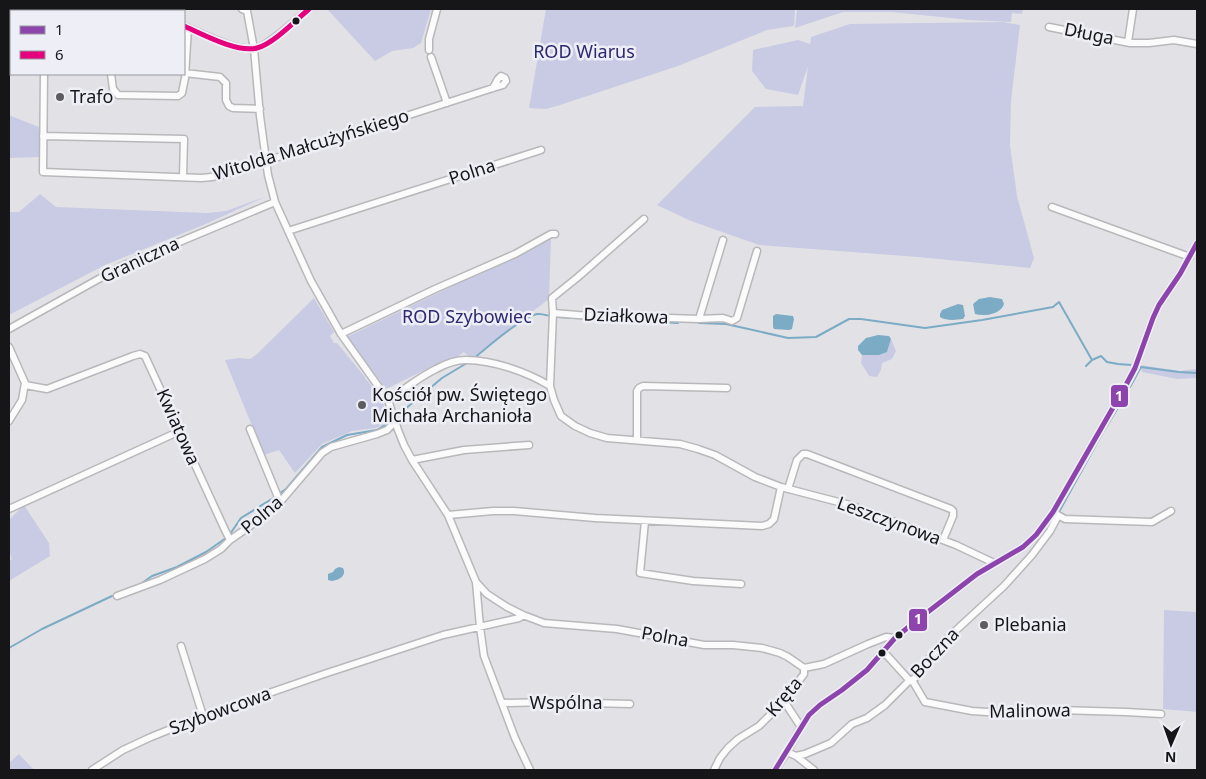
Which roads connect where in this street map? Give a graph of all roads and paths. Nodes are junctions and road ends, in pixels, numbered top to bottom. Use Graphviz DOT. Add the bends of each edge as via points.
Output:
graph roads {
  1 [pos="242,9"];
  2 [pos="309,9"];
  3 [pos="437,9"];
  4 [pos="1133,9"];
  5 [pos="186,27"];
  6 [pos="1050,27"];
  7 [pos="1128,42"];
  8 [pos="1197,44"];
  9 [pos="254,49"];
  10 [pos="185,60"];
  11 [pos="185,72"];
  12 [pos="44,75"];
  13 [pos="111,75"];
  14 [pos="185,75"];
  15 [pos="493,88"];
  16 [pos="447,103"];
  17 [pos="260,109"];
  18 [pos="43,136"];
  19 [pos="541,150"];
  20 [pos="266,161"];
  21 [pos="183,177"];
  22 [pos="275,202"];
  23 [pos="1052,207"];
  24 [pos="644,220"];
  25 [pos="288,231"];
  26 [pos="554,234"];
  27 [pos="723,240"];
  28 [pos="1197,243"];
  29 [pos="757,251"];
  30 [pos="1190,257"];
  31 [pos="552,317"];
  32 [pos="699,319"];
  33 [pos="9,329"];
  34 [pos="341,334"];
  35 [pos="9,346"];
  36 [pos="25,385"];
  37 [pos="550,386"];
  38 [pos="727,388"];
  39 [pos="388,400"];
  40 [pos="9,420"];
  41 [pos="395,422"];
  42 [pos="250,429"];
  43 [pos="180,431"];
  44 [pos="637,440"];
  45 [pos="528,445"];
  46 [pos="412,460"];
  47 [pos="781,486"];
  48 [pos="788,489"];
  49 [pos="280,502"];
  50 [pos="9,509"];
  51 [pos="1171,511"];
  52 [pos="1055,514"];
  53 [pos="448,515"];
  54 [pos="645,520"];
  55 [pos="230,540"];
  56 [pos="943,540"];
  57 [pos="994,563"];
  58 [pos="476,582"];
  59 [pos="741,584"];
  60 [pos="117,596"];
  61 [pos="522,615"];
  62 [pos="480,627"];
  63 [pos="894,638"];
  64 [pos="181,646"];
  65 [pos="883,652"];
  66 [pos="804,668"];
  67 [pos="911,680"];
  68 [pos="784,701"];
  69 [pos="502,704"];
  70 [pos="630,704"];
  71 [pos="1161,714"];
  72 [pos="203,716"];
  73 [pos="801,727"];
  74 [pos="788,752"];
  75 [pos="796,756"];
  76 [pos="92,770"];
  77 [pos="530,770"];
  78 [pos="714,770"];
  79 [pos="775,770"];
  80 [pos="814,770"];
  1 -- 9 [label="street, Polna" via="247,11"];
  2 -- 9 [label="street" via="269,42"];
  3 -- 16 [label="street" via="429,39 430,54"];
  4 -- 7 [label="street, Długa"];
  5 -- 9 [label="street" via="236,47"];
  5 -- 10 [label="street"];
  6 -- 7 [label="street, Długa"];
  7 -- 8 [label="street, Długa" via="1174,40"];
  9 -- 17 [label="street, Polna"];
  10 -- 11 [label="street"];
  11 -- 17 [label="street" via="220,77 226,83 226,100 233,108"];
  12 -- 18 [label="street, Witolda Małcużyńskiego"];
  13 -- 14 [label="street" via="113,89 118,95 178,96 182,93"];
  15 -- 16 [label="street, Witolda Małcużyńskiego"];
  16 -- 20 [label="street, Witolda Małcużyńskiego"];
  17 -- 20 [label="street, Polna"];
  18 -- 21 [label="street, Witolda Małcużyńskiego" via="43,172"];
  18 -- 21 [label="street" via="184,139"];
  19 -- 25 [label="street, Polna"];
  20 -- 21 [label="street, Witolda Małcużyńskiego" via="214,177"];
  20 -- 22 [label="street, Polna"];
  22 -- 25 [label="street, Polna"];
  22 -- 33 [label="street, Graniczna" via="122,266"];
  23 -- 30 [label="street"];
  24 -- 31 [label="street, Działkowa" via="552,298"];
  25 -- 34 [label="street, Polna" via="310,281"];
  26 -- 34 [label="street"];
  27 -- 32 [label="street"];
  28 -- 30 [label="street"];
  29 -- 32 [label="street, Działkowa" via="737,318 732,321"];
  30 -- 52 [label="street" via="1152,318 1135,368"];
  31 -- 32 [label="street, Działkowa"];
  31 -- 37 [label="street, Działkowa"];
  34 -- 39 [label="street, Polna"];
  35 -- 36 [label="street"];
  36 -- 40 [label="street" via="22,400"];
  36 -- 43 [label="street, Kwiatowa" via="48,389 140,354 145,356"];
  37 -- 39 [label="street" via="517,370 494,363 465,360 434,370"];
  37 -- 44 [label="street, Leszczynowa" via="561,416 575,426 607,438"];
  38 -- 44 [label="street" via="639,388"];
  39 -- 41 [label="street, Polna"];
  41 -- 46 [label="street, Polna"];
  41 -- 49 [label="street, Polna" via="378,434 329,449"];
  42 -- 49 [label="street"];
  43 -- 50 [label="street"];
  43 -- 55 [label="street, Kwiatowa"];
  44 -- 47 [label="street, Leszczynowa" via="698,448 754,477"];
  45 -- 46 [label="street" via="464,450"];
  46 -- 53 [label="street, Polna"];
  47 -- 48 [label="street, Leszczynowa"];
  47 -- 54 [label="street" via="774,518 770,524 762,526"];
  48 -- 56 [label="street, Leszczynowa" via="850,505"];
  48 -- 56 [label="street" via="798,460 807,454 951,509 953,516"];
  49 -- 55 [label="street, Polna"];
  51 -- 52 [label="street" via="1152,522 1065,518"];
  52 -- 57 [label="street" via="1028,543"];
  52 -- 67 [label="street, Boczna" via="1050,532 1036,550 1004,586 940,645"];
  53 -- 54 [label="street" via="514,511"];
  53 -- 58 [label="street, Polna"];
  54 -- 59 [label="street" via="640,573"];
  55 -- 60 [label="street, Polna" via="205,559"];
  56 -- 57 [label="street, Leszczynowa"];
  57 -- 63 [label="street"];
  58 -- 61 [label="street, Polna" via="487,594"];
  58 -- 62 [label="street"];
  61 -- 62 [label="street"];
  61 -- 66 [label="street, Polna" via="544,623 617,629 704,645 762,648 780,653"];
  62 -- 69 [label="street" via="484,656"];
  62 -- 72 [label="street, Szybowcowa" via="353,664"];
  63 -- 65 [label="street"];
  63 -- 66 [label="street, Kręta" via="886,637 824,664"];
  64 -- 72 [label="street"];
  65 -- 67 [label="street, Malinowa"];
  65 -- 73 [label="street" via="867,670 809,715"];
  66 -- 68 [label="street, Kręta" via="804,674"];
  67 -- 71 [label="street, Malinowa" via="925,702 972,711 1088,710"];
  67 -- 75 [label="street, Boczna" via="884,705 852,724 831,743"];
  68 -- 73 [label="street"];
  68 -- 78 [label="street, Kręta" via="763,722 728,748"];
  69 -- 70 [label="street, Wspólna"];
  69 -- 77 [label="street"];
  72 -- 76 [label="street, Szybowcowa" via="130,747"];
  73 -- 74 [label="street"];
  74 -- 75 [label="street"];
  74 -- 79 [label="street"];
  75 -- 80 [label="street"];
}
